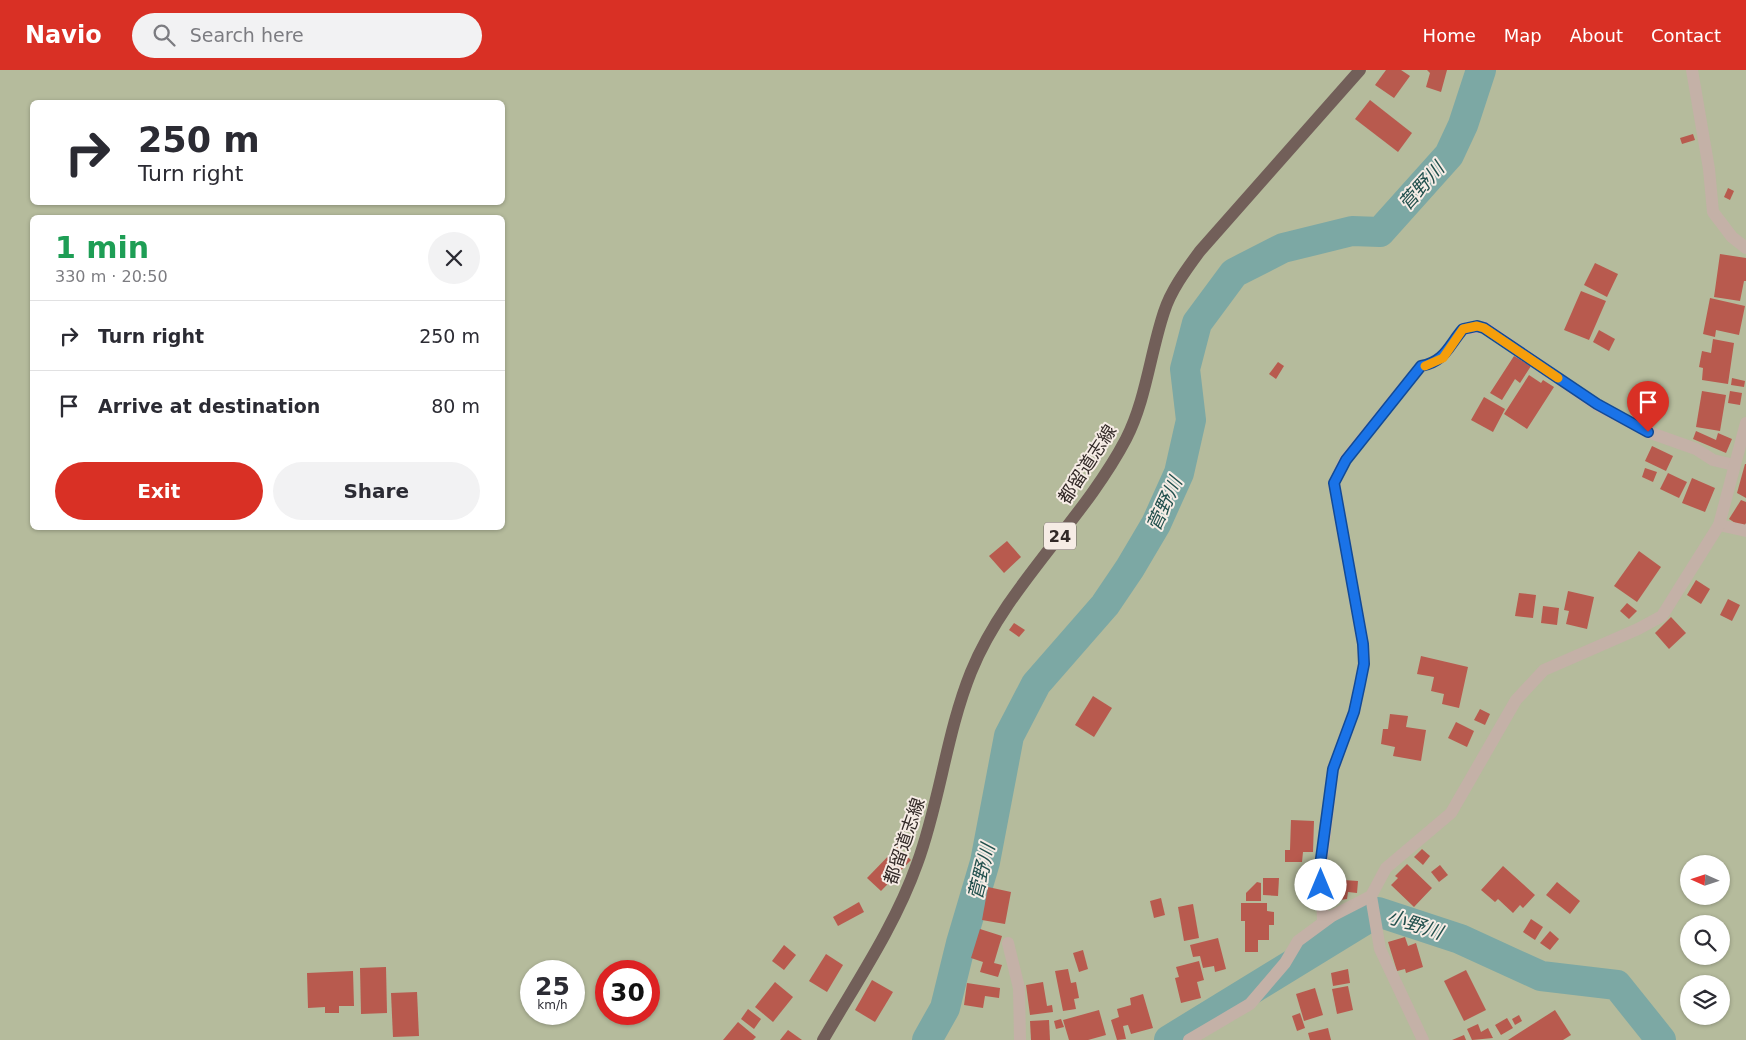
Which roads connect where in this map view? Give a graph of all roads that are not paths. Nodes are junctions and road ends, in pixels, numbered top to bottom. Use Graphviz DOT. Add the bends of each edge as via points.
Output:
graph roads {
  1 [pos="1360,70"];
  2 [pos="1692,70"];
  3 [pos="1746,248"];
  4 [pos="1746,423"];
  5 [pos="1734,466"];
  6 [pos="1719,525"];
  7 [pos="1746,531"];
  8 [pos="1371,896"];
  9 [pos="1323,922"];
  10 [pos="1008,943"];
  11 [pos="823,1040"];
  12 [pos="1020,1040"];
  13 [pos="1189,1040"];
  14 [pos="1423,1040"];
  1 -- 11 [label="main road, 都留道志線 / 24" via="1200,251 1182,276 1165,310 1136,417 1126,440 1104,477 1001,618 972,672 917,865 902,901"];
  2 -- 3 [label="street" via="1713,212 1732,238"];
  4 -- 5 [label="street"];
  5 -- 6 [label="street"];
  5 -- 9 [label="street" via="1648,432 1597,404 1484,328 1463,329 1443,358 1421,366 1346,460 1334,483 1364,664 1354,712 1333,769 1320,866"];
  6 -- 7 [label="street"];
  6 -- 8 [label="street" via="1662,616 1544,670 1516,700 1451,813 1386,868"];
  8 -- 9 [label="street"];
  8 -- 14 [label="street" via="1380,949"];
  9 -- 13 [label="street" via="1298,941 1284,964 1250,1004"];
  10 -- 12 [label="street" via="1019,988"];
}
